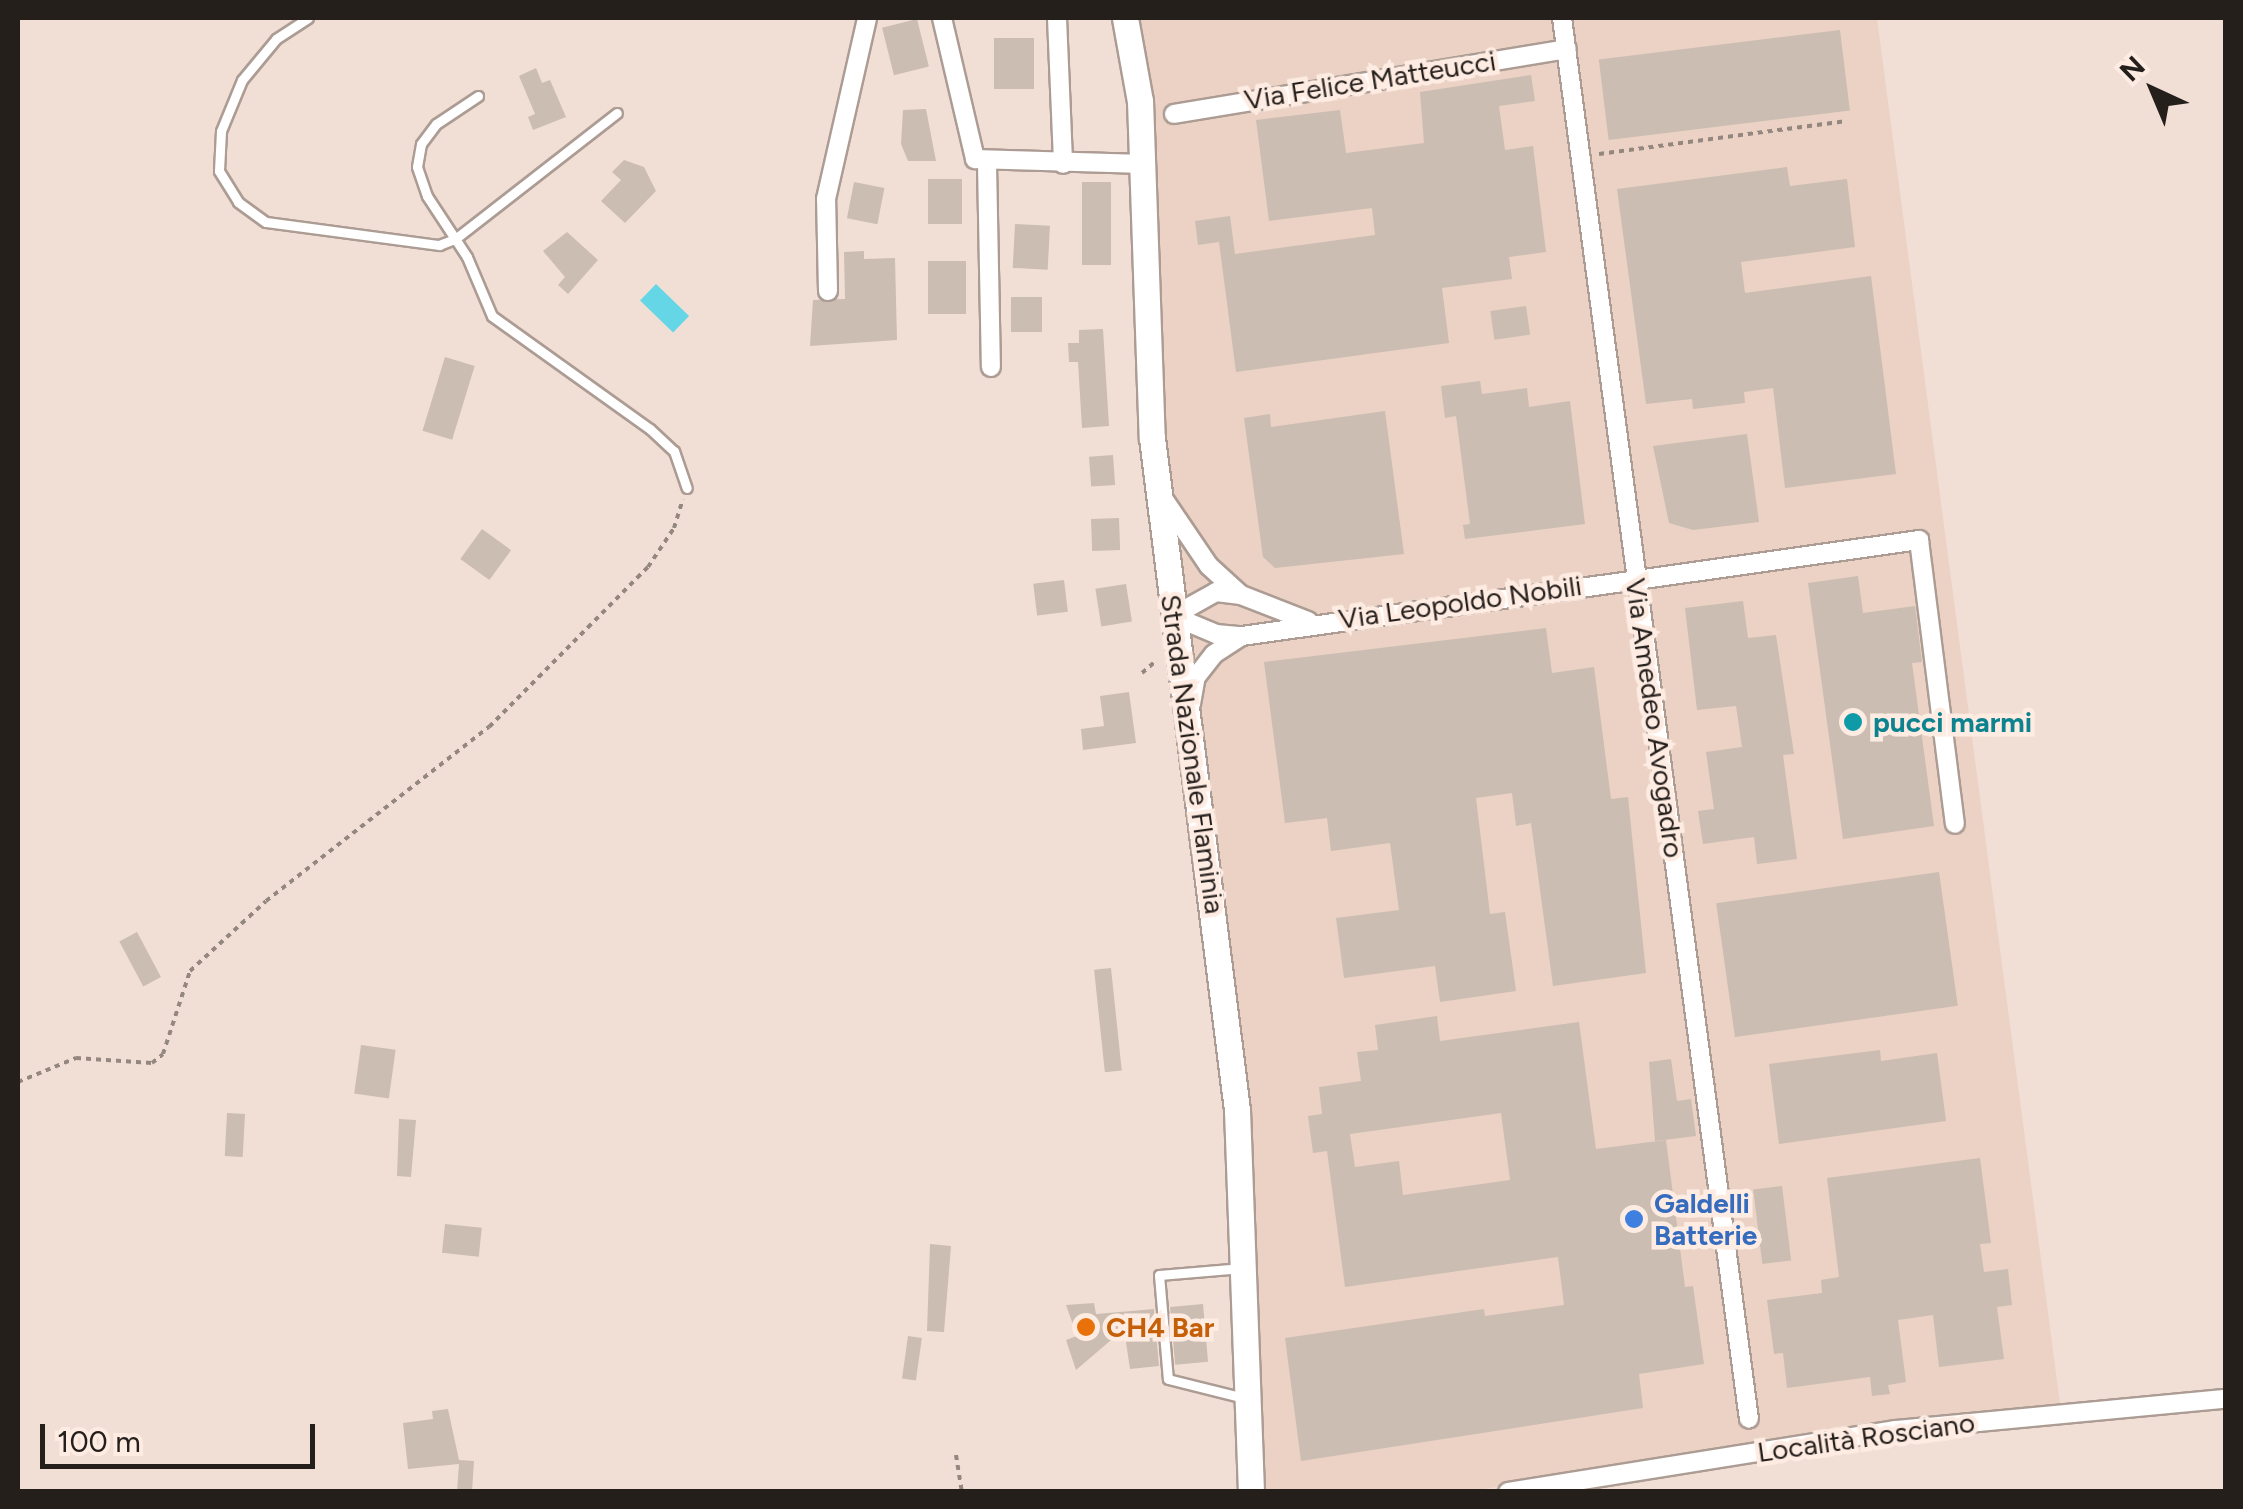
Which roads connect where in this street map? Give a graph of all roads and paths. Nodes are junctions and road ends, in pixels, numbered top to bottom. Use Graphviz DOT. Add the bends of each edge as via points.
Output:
graph roads {
  1 [pos="308,18"];
  2 [pos="867,18"];
  3 [pos="942,18"];
  4 [pos="1058,18"];
  5 [pos="1126,18"];
  6 [pos="1562,18"];
  7 [pos="1567,49"];
  8 [pos="478,96"];
  9 [pos="616,113"];
  10 [pos="1174,114"];
  11 [pos="1847,121"];
  12 [pos="1580,157"];
  13 [pos="987,164"];
  14 [pos="1063,164"];
  15 [pos="1144,164"];
  16 [pos="455,239"];
  17 [pos="828,291"];
  18 [pos="992,367"];
  19 [pos="687,488"];
  20 [pos="1158,489"];
  21 [pos="1636,578"];
  22 [pos="1241,596"];
  23 [pos="1173,616"];
  24 [pos="1313,623"];
  25 [pos="1242,636"];
  26 [pos="1188,718"];
  27 [pos="1955,824"];
  28 [pos="18,1082"];
  29 [pos="1244,1268"];
  30 [pos="1249,1399"];
  31 [pos="2226,1400"];
  32 [pos="1749,1419"];
  33 [pos="956,1455"];
  34 [pos="962,1492"];
  35 [pos="1251,1492"];
  36 [pos="1508,1492"];
  1 -- 16 [label="lane" via="276,39 242,80 221,131 219,170 238,202 266,222 305,232 438,245"];
  2 -- 17 [label="street" via="826,199"];
  3 -- 13 [label="street" via="968,150"];
  4 -- 14 [label="street"];
  5 -- 15 [label="main road, Strada Nazionale Flaminia"];
  6 -- 7 [label="street, Via Amedeo Avogadro"];
  7 -- 10 [label="street, Via Felice Matteucci"];
  7 -- 12 [label="street, Via Amedeo Avogadro"];
  8 -- 16 [label="lane" via="436,124 420,144 417,168"];
  9 -- 16 [label="lane"];
  11 -- 12 [label="path"];
  12 -- 21 [label="street, Via Amedeo Avogadro"];
  13 -- 14 [label="street"];
  13 -- 18 [label="street"];
  14 -- 15 [label="street"];
  15 -- 20 [label="main road, Strada Nazionale Flaminia" via="1147,372"];
  16 -- 19 [label="lane" via="492,316 674,450"];
  19 -- 28 [label="path" via="674,528 648,567 489,728 266,901 190,971 163,1054 152,1063 76,1058"];
  20 -- 22 [label="street, Via Leopoldo Nobili" via="1209,566"];
  20 -- 23 [label="main road, Strada Nazionale Flaminia"];
  21 -- 24 [label="street, Via Leopoldo Nobili"];
  21 -- 27 [label="street, Via Leopoldo Nobili" via="1919,540"];
  21 -- 32 [label="street, Via Amedeo Avogadro"];
  22 -- 23 [label="street" via="1216,592"];
  22 -- 24 [label="street, Via Leopoldo Nobili"];
  23 -- 25 [label="street, Via Leopoldo Nobili" via="1216,634"];
  23 -- 26 [label="main road, Strada Nazionale Flaminia"];
  24 -- 25 [label="street, Via Leopoldo Nobili"];
  25 -- 26 [label="street, Via Leopoldo Nobili" via="1214,654 1196,677"];
  26 -- 29 [label="main road, Strada Nazionale Flaminia" via="1237,1110"];
  29 -- 30 [label="main road, Strada Nazionale Flaminia"];
  29 -- 30 [label="lane" via="1160,1276 1168,1379"];
  30 -- 35 [label="main road, Strada Nazionale Flaminia"];
  31 -- 36 [label="street, Località Rosciano" via="1895,1430"];
  33 -- 34 [label="path"];
}
